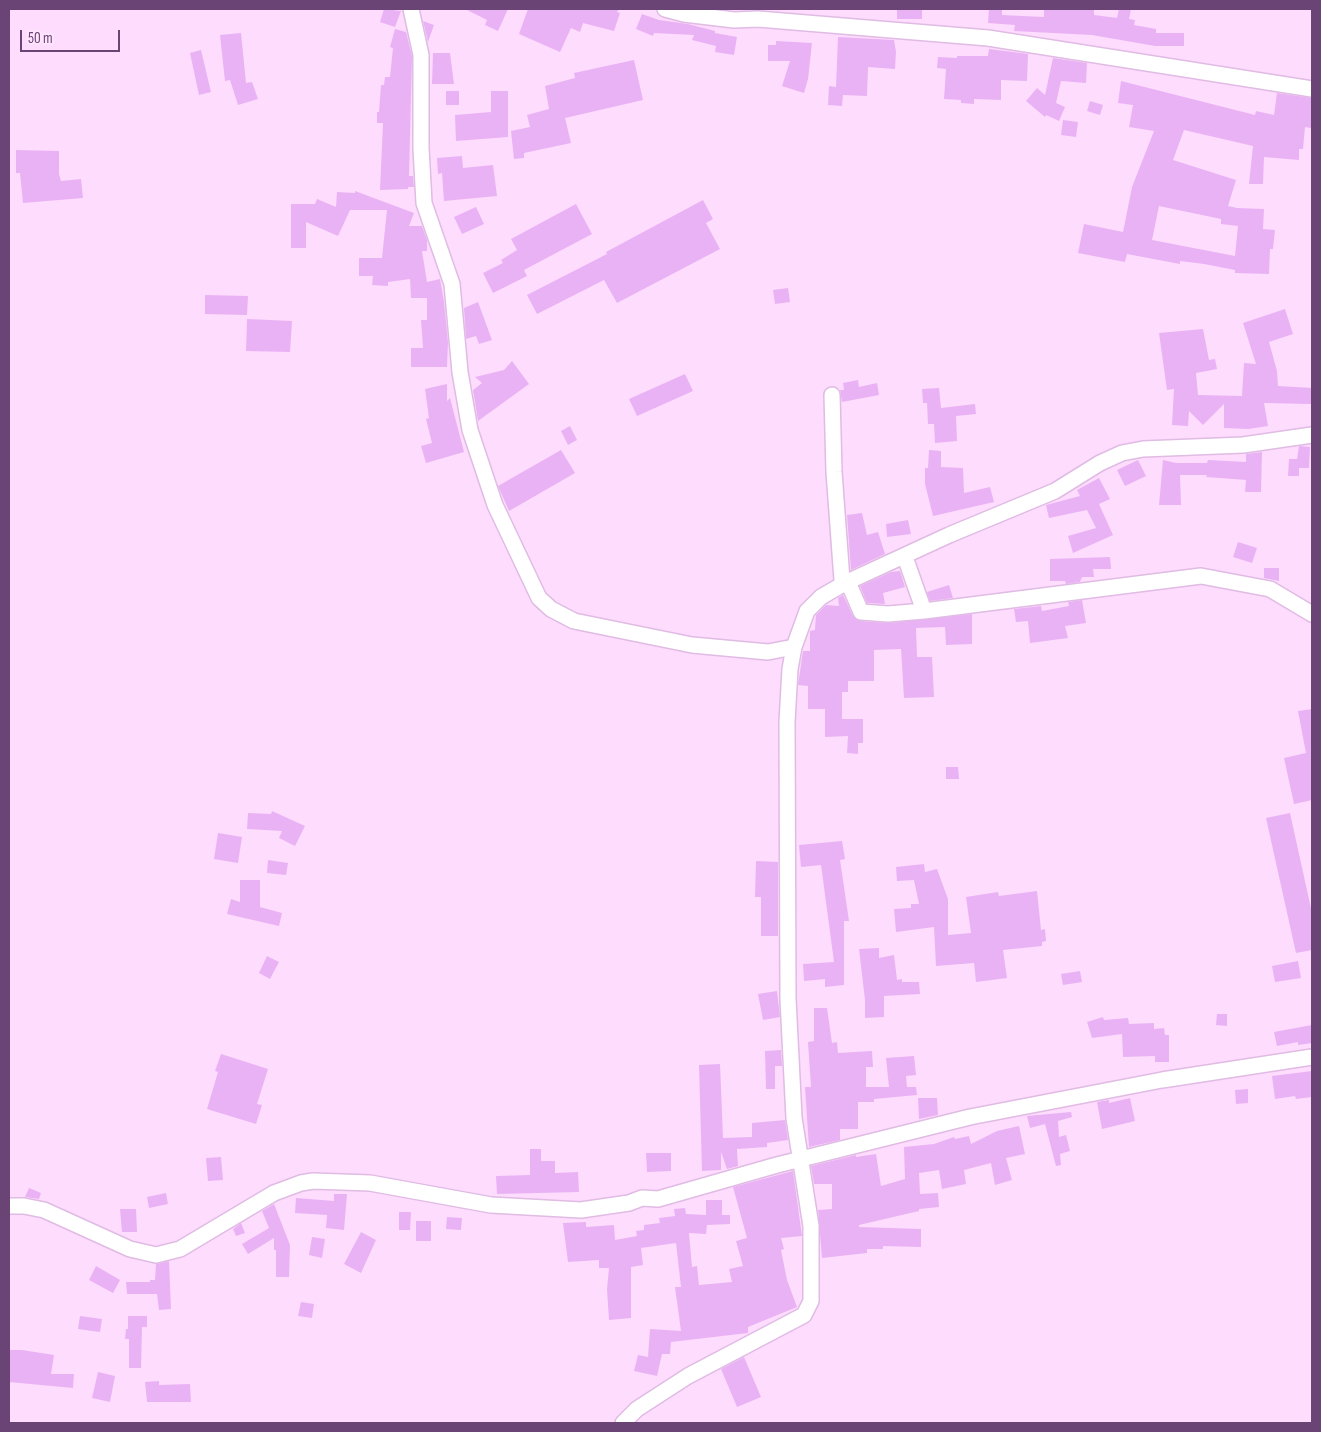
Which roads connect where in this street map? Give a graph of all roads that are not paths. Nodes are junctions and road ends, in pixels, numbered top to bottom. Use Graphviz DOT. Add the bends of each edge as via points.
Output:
graph roads {
  1 [pos="411,9"];
  2 [pos="665,9"];
  3 [pos="1312,89"];
  4 [pos="832,395"];
  5 [pos="1312,435"];
  6 [pos="905,557"];
  7 [pos="845,583"];
  8 [pos="924,611"];
  9 [pos="1312,614"];
  10 [pos="794,647"];
  11 [pos="1312,1057"];
  12 [pos="801,1159"];
  13 [pos="9,1206"];
  14 [pos="623,1423"];
  1 -- 10 [label="street" via="421,55 424,203 452,284 460,372 470,430 495,505 540,598 551,609 574,621 692,645 768,652"];
  2 -- 3 [label="street" via="734,20 758,19 996,40"];
  4 -- 7 [label="street" via="841,578"];
  5 -- 6 [label="street" via="1243,445 1143,449 1122,453 1055,491"];
  6 -- 7 [label="street"];
  6 -- 8 [label="street"];
  7 -- 8 [label="street" via="861,612"];
  7 -- 10 [label="street" via="821,597 807,611"];
  8 -- 9 [label="street" via="1201,576 1270,588"];
  10 -- 12 [label="street" via="787,722 788,999 794,1118"];
  11 -- 12 [label="street" via="1198,1074 994,1112"];
  12 -- 13 [label="street" via="658,1200 642,1198 581,1210 491,1205 370,1183 301,1183 274,1193 180,1249 156,1255 130,1249 44,1210"];
  12 -- 14 [label="street" via="811,1226 812,1296 808,1311 688,1376 637,1409"];
}
